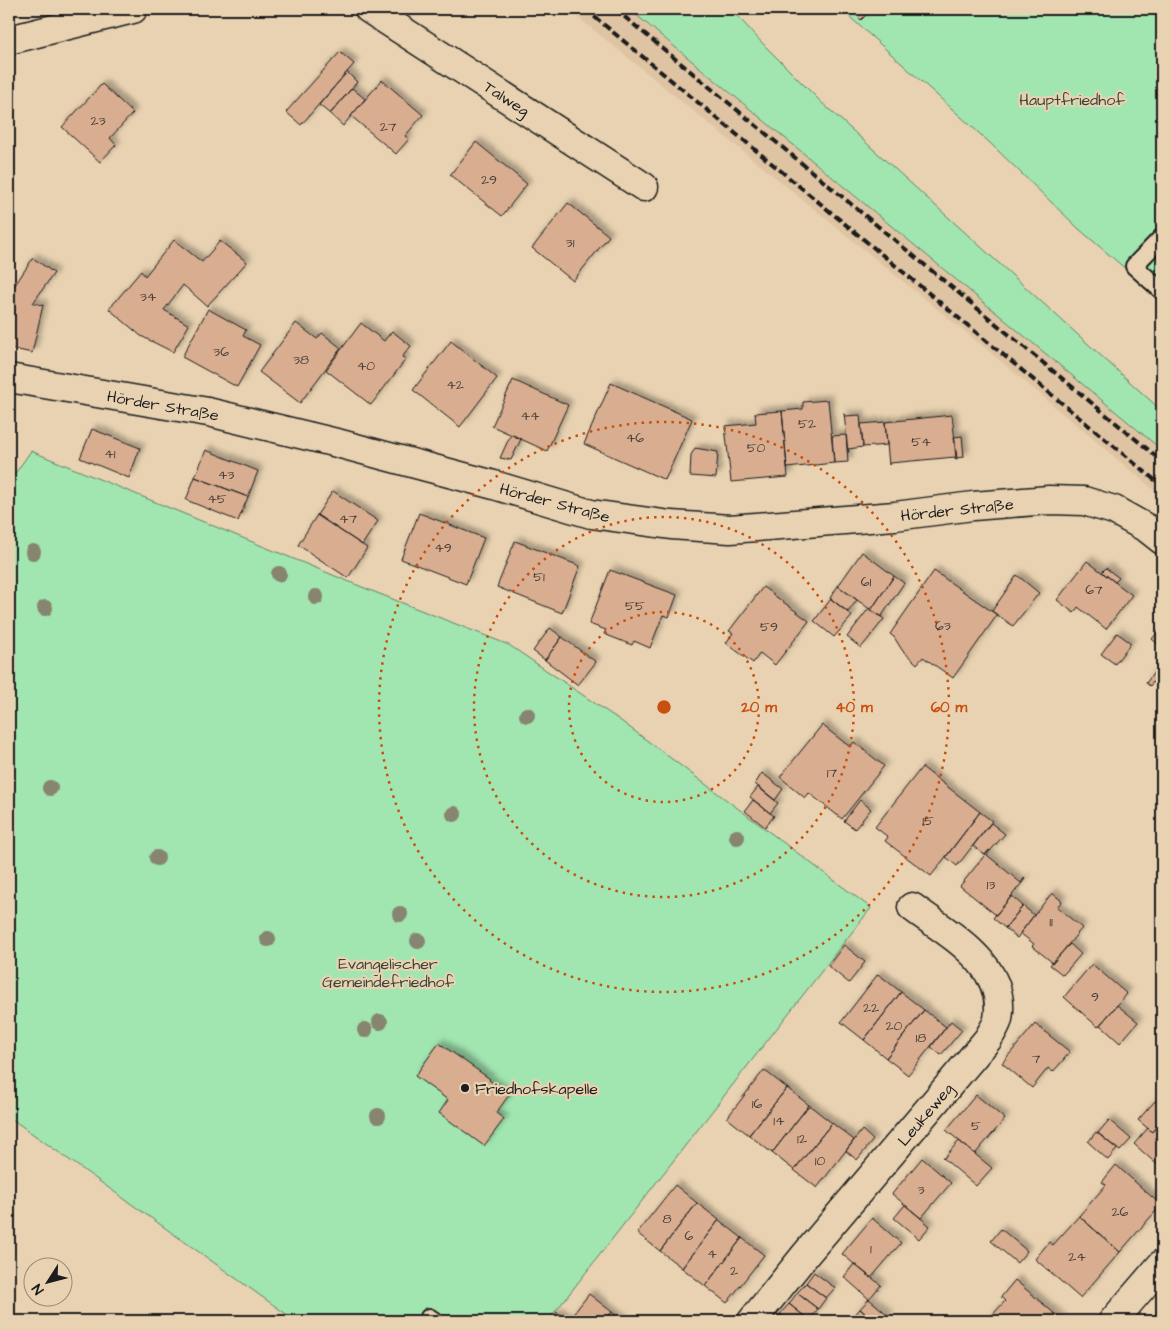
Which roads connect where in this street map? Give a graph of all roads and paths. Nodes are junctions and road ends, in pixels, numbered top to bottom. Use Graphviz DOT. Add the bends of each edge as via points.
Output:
graph roads {
  1 [pos="133,9"];
  2 [pos="369,9"];
  3 [pos="9,40"];
  4 [pos="644,187"];
  5 [pos="1162,237"];
  6 [pos="1162,291"];
  7 [pos="9,378"];
  8 [pos="1162,540"];
  9 [pos="912,907"];
  10 [pos="1162,1264"];
  11 [pos="752,1321"];
  12 [pos="1113,1321"];
  1 -- 3 [label="street"];
  2 -- 4 [label="street, Talweg"];
  5 -- 6 [label="lane" via="1134,266"];
  7 -- 8 [label="street, Hörder Straße" via="208,412 337,443 591,514 730,529 1048,500 1084,502 1114,510"];
  9 -- 11 [label="street, Leukeweg" via="980,960 990,974 998,997 998,1019 988,1040"];
  10 -- 12 [label="street"];
}
